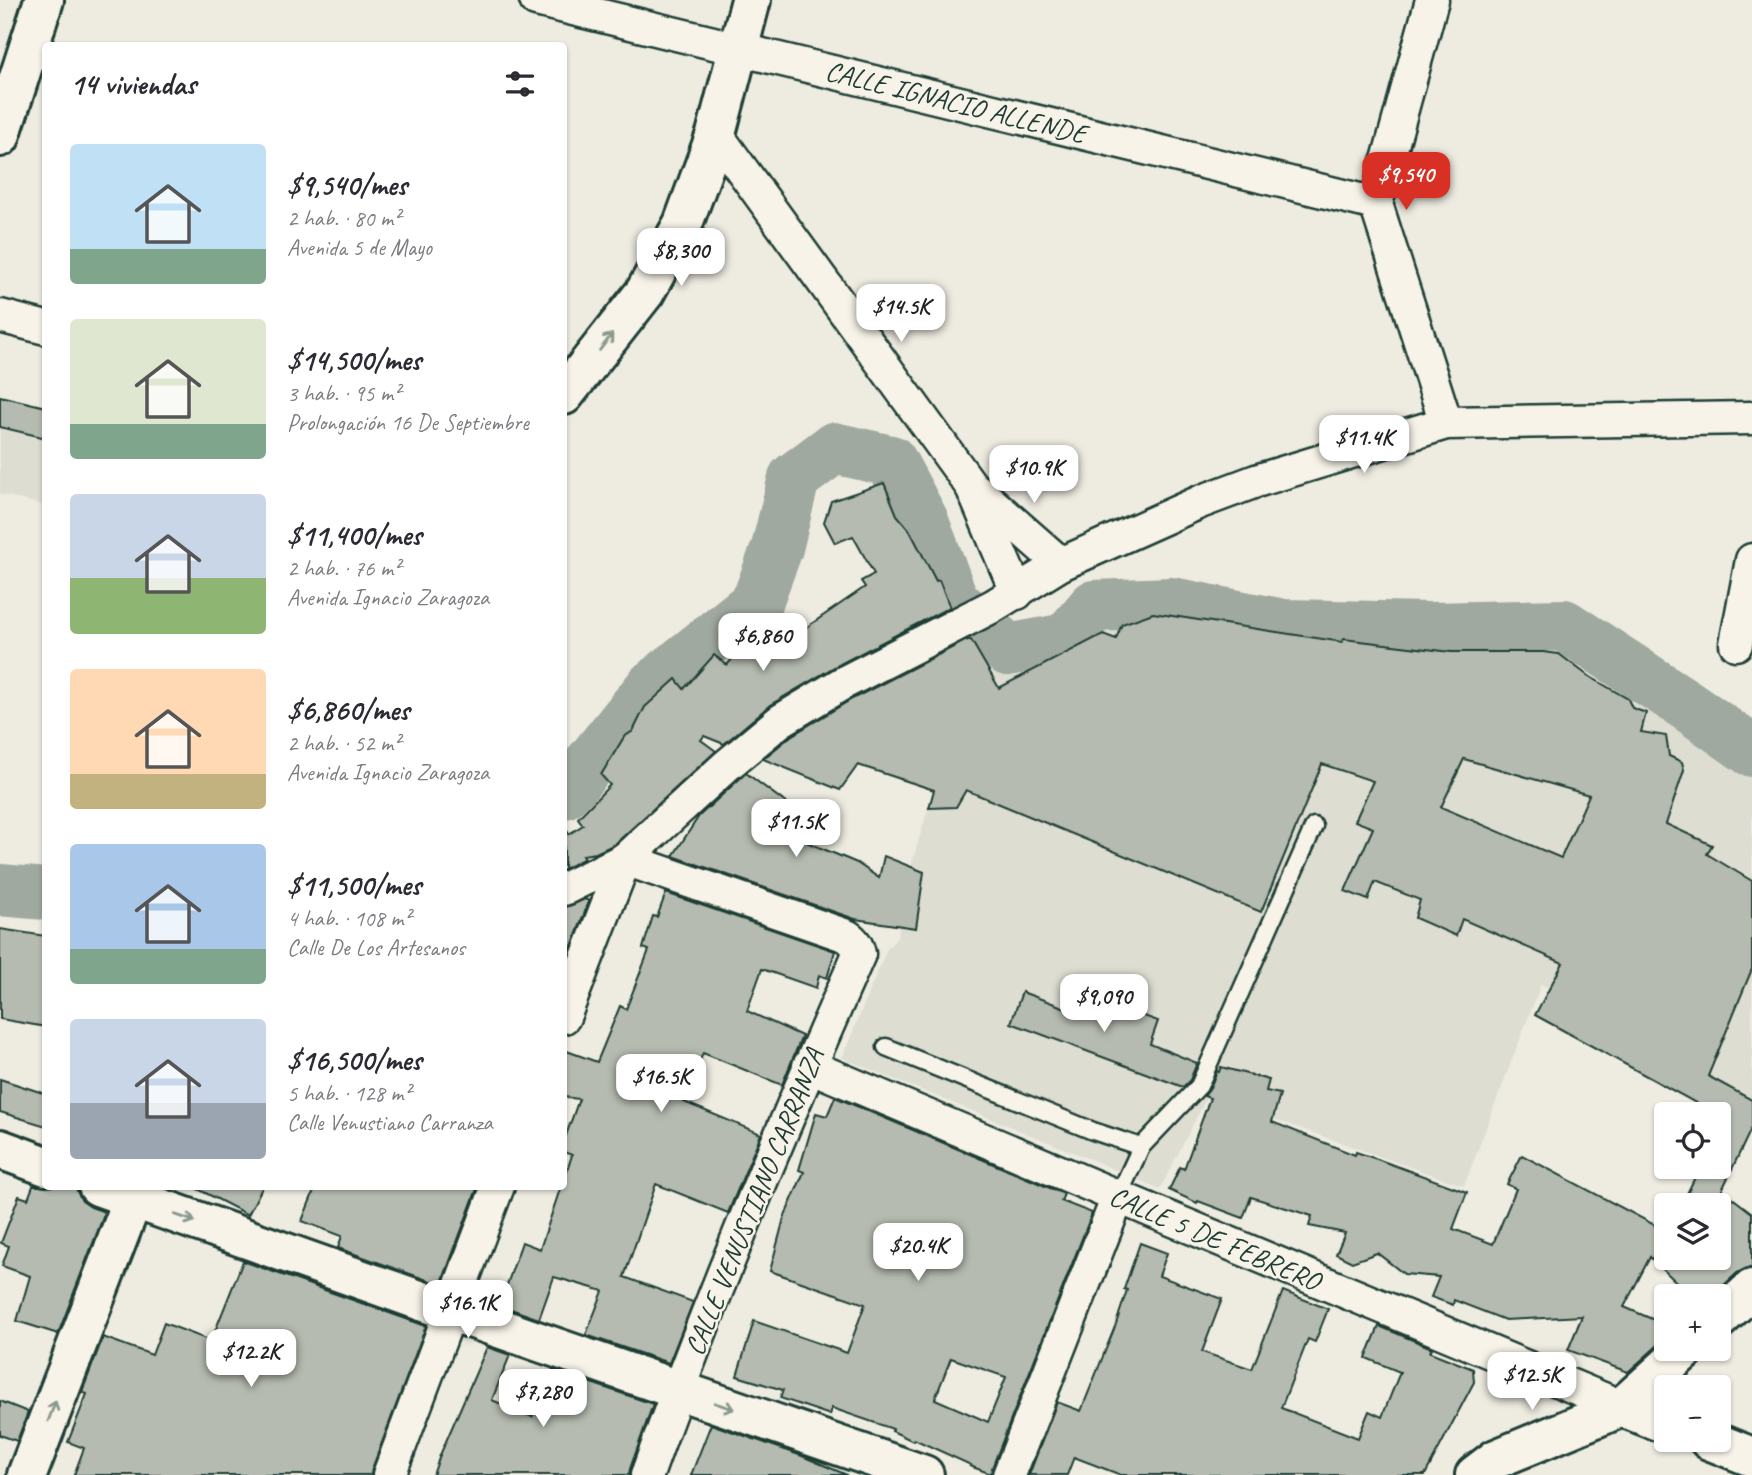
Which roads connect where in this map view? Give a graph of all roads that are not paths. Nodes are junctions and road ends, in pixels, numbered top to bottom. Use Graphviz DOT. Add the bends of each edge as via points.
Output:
graph roads {
  1 [pos="44,0"];
  2 [pos="536,0"];
  3 [pos="751,0"];
  4 [pos="1432,0"];
  5 [pos="737,48"];
  6 [pos="716,134"];
  7 [pos="0,137"];
  8 [pos="1376,204"];
  9 [pos="0,316"];
  10 [pos="42,327"];
  11 [pos="567,391"];
  12 [pos="1752,418"];
  13 [pos="1446,423"];
  14 [pos="972,487"];
  15 [pos="1752,560"];
  16 [pos="1061,564"];
  17 [pos="1005,599"];
  18 [pos="1736,644"];
  19 [pos="1314,826"];
  20 [pos="625,859"];
  21 [pos="567,888"];
  22 [pos="567,1009"];
  23 [pos="886,1047"];
  24 [pos="809,1066"];
  25 [pos="1141,1147"];
  26 [pos="0,1149"];
  27 [pos="42,1165"];
  28 [pos="496,1190"];
  29 [pos="123,1191"];
  30 [pos="1118,1197"];
  31 [pos="1752,1289"];
  32 [pos="1731,1308"];
  33 [pos="450,1311"];
  34 [pos="1673,1361"];
  35 [pos="677,1390"];
  36 [pos="1622,1407"];
  37 [pos="1654,1419"];
  38 [pos="1731,1449"];
  39 [pos="1752,1457"];
  40 [pos="27,1475"];
  41 [pos="389,1475"];
  42 [pos="647,1475"];
  43 [pos="924,1475"];
  44 [pos="1009,1475"];
  45 [pos="1475,1475"];
  1 -- 7 [label="main road"];
  2 -- 5 [label="street, CALLE IGNACIO ALLENDE"];
  3 -- 5 [label="main road"];
  4 -- 8 [label="street"];
  5 -- 6 [label="main road"];
  5 -- 8 [label="street, CALLE IGNACIO ALLENDE"];
  11 -- 6 [label="main road, one-way" via="645,292 684,225"];
  6 -- 14 [label="street"];
  8 -- 13 [label="street"];
  9 -- 10 [label="street"];
  12 -- 13 [label="street"];
  13 -- 16 [label="street" via="1256,481"];
  14 -- 16 [label="street"];
  14 -- 17 [label="street"];
  15 -- 18 [label="street"];
  16 -- 17 [label="street"];
  17 -- 20 [label="street" via="843,683 780,722"];
  19 -- 25 [label="lane" via="1199,1086"];
  20 -- 21 [label="street"];
  20 -- 22 [label="street"];
  20 -- 24 [label="street, CALLE VENUSTIANO CARRANZA" via="853,940 859,954"];
  23 -- 25 [label="lane"];
  24 -- 30 [label="street, CALLE 5 DE FEBRERO"];
  24 -- 35 [label="street, CALLE VENUSTIANO CARRANZA"];
  25 -- 30 [label="lane"];
  26 -- 27 [label="main road"];
  28 -- 33 [label="street"];
  29 -- 33 [label="main road, one-way"];
  40 -- 29 [label="main road, one-way"];
  30 -- 36 [label="street, CALLE 5 DE FEBRERO"];
  30 -- 44 [label="street"];
  31 -- 32 [label="main road"];
  33 -- 35 [label="main road"];
  33 -- 41 [label="street"];
  34 -- 36 [label="main road"];
  35 -- 42 [label="street, CALLE VENUSTIANO CARRANZA"];
  35 -- 43 [label="main road, one-way"];
  36 -- 37 [label="main road"];
  36 -- 45 [label="main road" via="1496,1459"];
  38 -- 39 [label="main road"];
}
